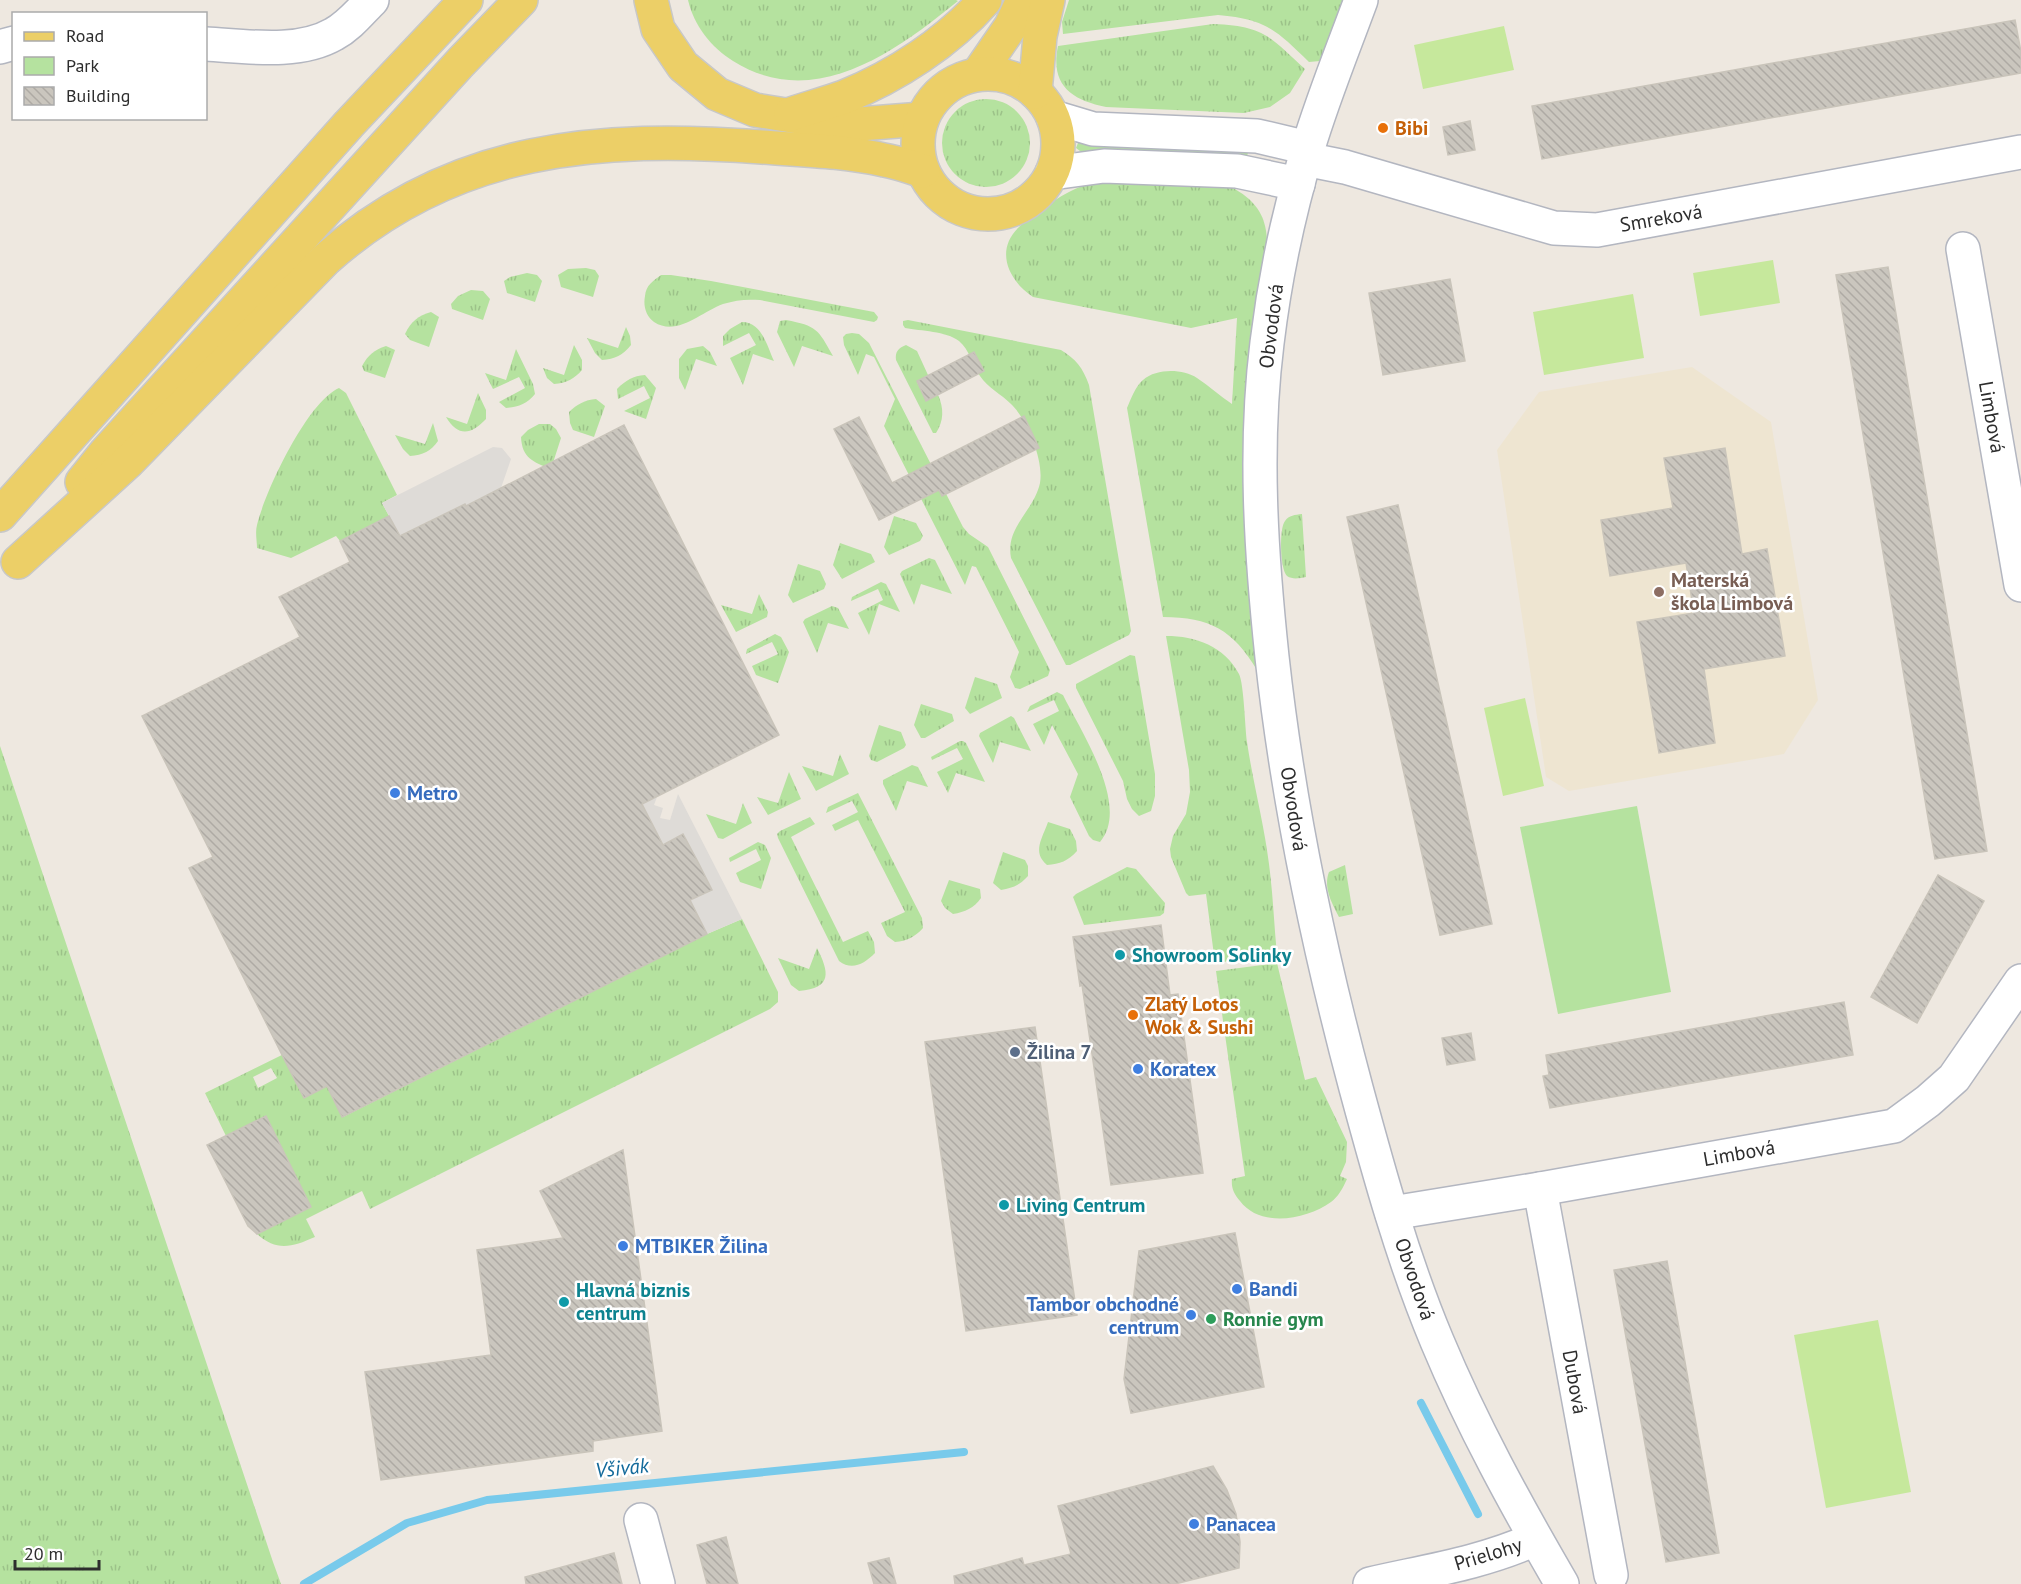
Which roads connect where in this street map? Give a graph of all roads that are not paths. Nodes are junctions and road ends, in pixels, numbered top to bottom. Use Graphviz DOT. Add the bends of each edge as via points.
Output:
graph roads {
  1 [pos="372,0"];
  2 [pos="466,0"];
  3 [pos="521,0"];
  4 [pos="651,0"];
  5 [pos="985,0"];
  6 [pos="1023,0"];
  7 [pos="1048,0"];
  8 [pos="1361,0"];
  9 [pos="207,44"];
  10 [pos="978,74"];
  11 [pos="1044,104"];
  12 [pos="787,116"];
  13 [pos="922,119"];
  14 [pos="2021,152"];
  15 [pos="1303,164"];
  16 [pos="923,171"];
  17 [pos="1052,173"];
  18 [pos="1963,249"];
  19 [pos="0,515"];
  20 [pos="9,573"];
  21 [pos="2021,585"];
  22 [pos="2021,981"];
  23 [pos="1540,1189"];
  24 [pos="1392,1212"];
  25 [pos="641,1520"];
  26 [pos="1535,1539"];
  27 [pos="1611,1575"];
  28 [pos="658,1584"];
  29 [pos="1370,1584"];
  30 [pos="1562,1584"];
  1 -- 9 [label="street" via="333,35 306,45"];
  2 -- 19 [label="main road" via="349,124"];
  3 -- 20 [label="main road" via="105,452"];
  4 -- 12 [label="main road" via="658,29 683,66 717,94 755,110"];
  5 -- 12 [label="main road" via="942,40 901,69 845,96"];
  6 -- 10 [label="main road" via="1011,26"];
  7 -- 11 [label="main road" via="1040,36"];
  8 -- 15 [label="street, Obvodová"];
  10 -- 11 [label="main road" via="1008,77"];
  10 -- 13 [label="main road" via="955,82 942,92"];
  11 -- 15 [label="street" via="1093,129 1257,136"];
  11 -- 17 [label="main road" via="1058,145"];
  12 -- 13 [label="main road" via="847,125"];
  13 -- 16 [label="main road" via="918,154"];
  14 -- 15 [label="street, Smreková" via="1597,230 1554,228 1345,167"];
  15 -- 17 [label="street" via="1237,171 1104,166"];
  15 -- 24 [label="street, Obvodová" via="1276,281 1267,345 1260,447 1264,581 1280,725 1305,879 1345,1045"];
  16 -- 17 [label="main road" via="933,188 950,203 971,212 994,214 1016,209 1037,194"];
  16 -- 20 [label="main road" via="846,153 717,144 613,144 522,157 442,183 355,234 326,259 128,462"];
  18 -- 21 [label="street, Limbová"];
  22 -- 23 [label="street, Limbová" via="1954,1078 1894,1126"];
  23 -- 24 [label="street, Limbová"];
  23 -- 27 [label="street, Dubová"];
  24 -- 26 [label="street, Obvodová" via="1435,1337 1492,1460"];
  25 -- 28 [label="street"];
  26 -- 29 [label="street, Prielohy" via="1494,1555"];
  26 -- 30 [label="street, Obvodová"];
}
